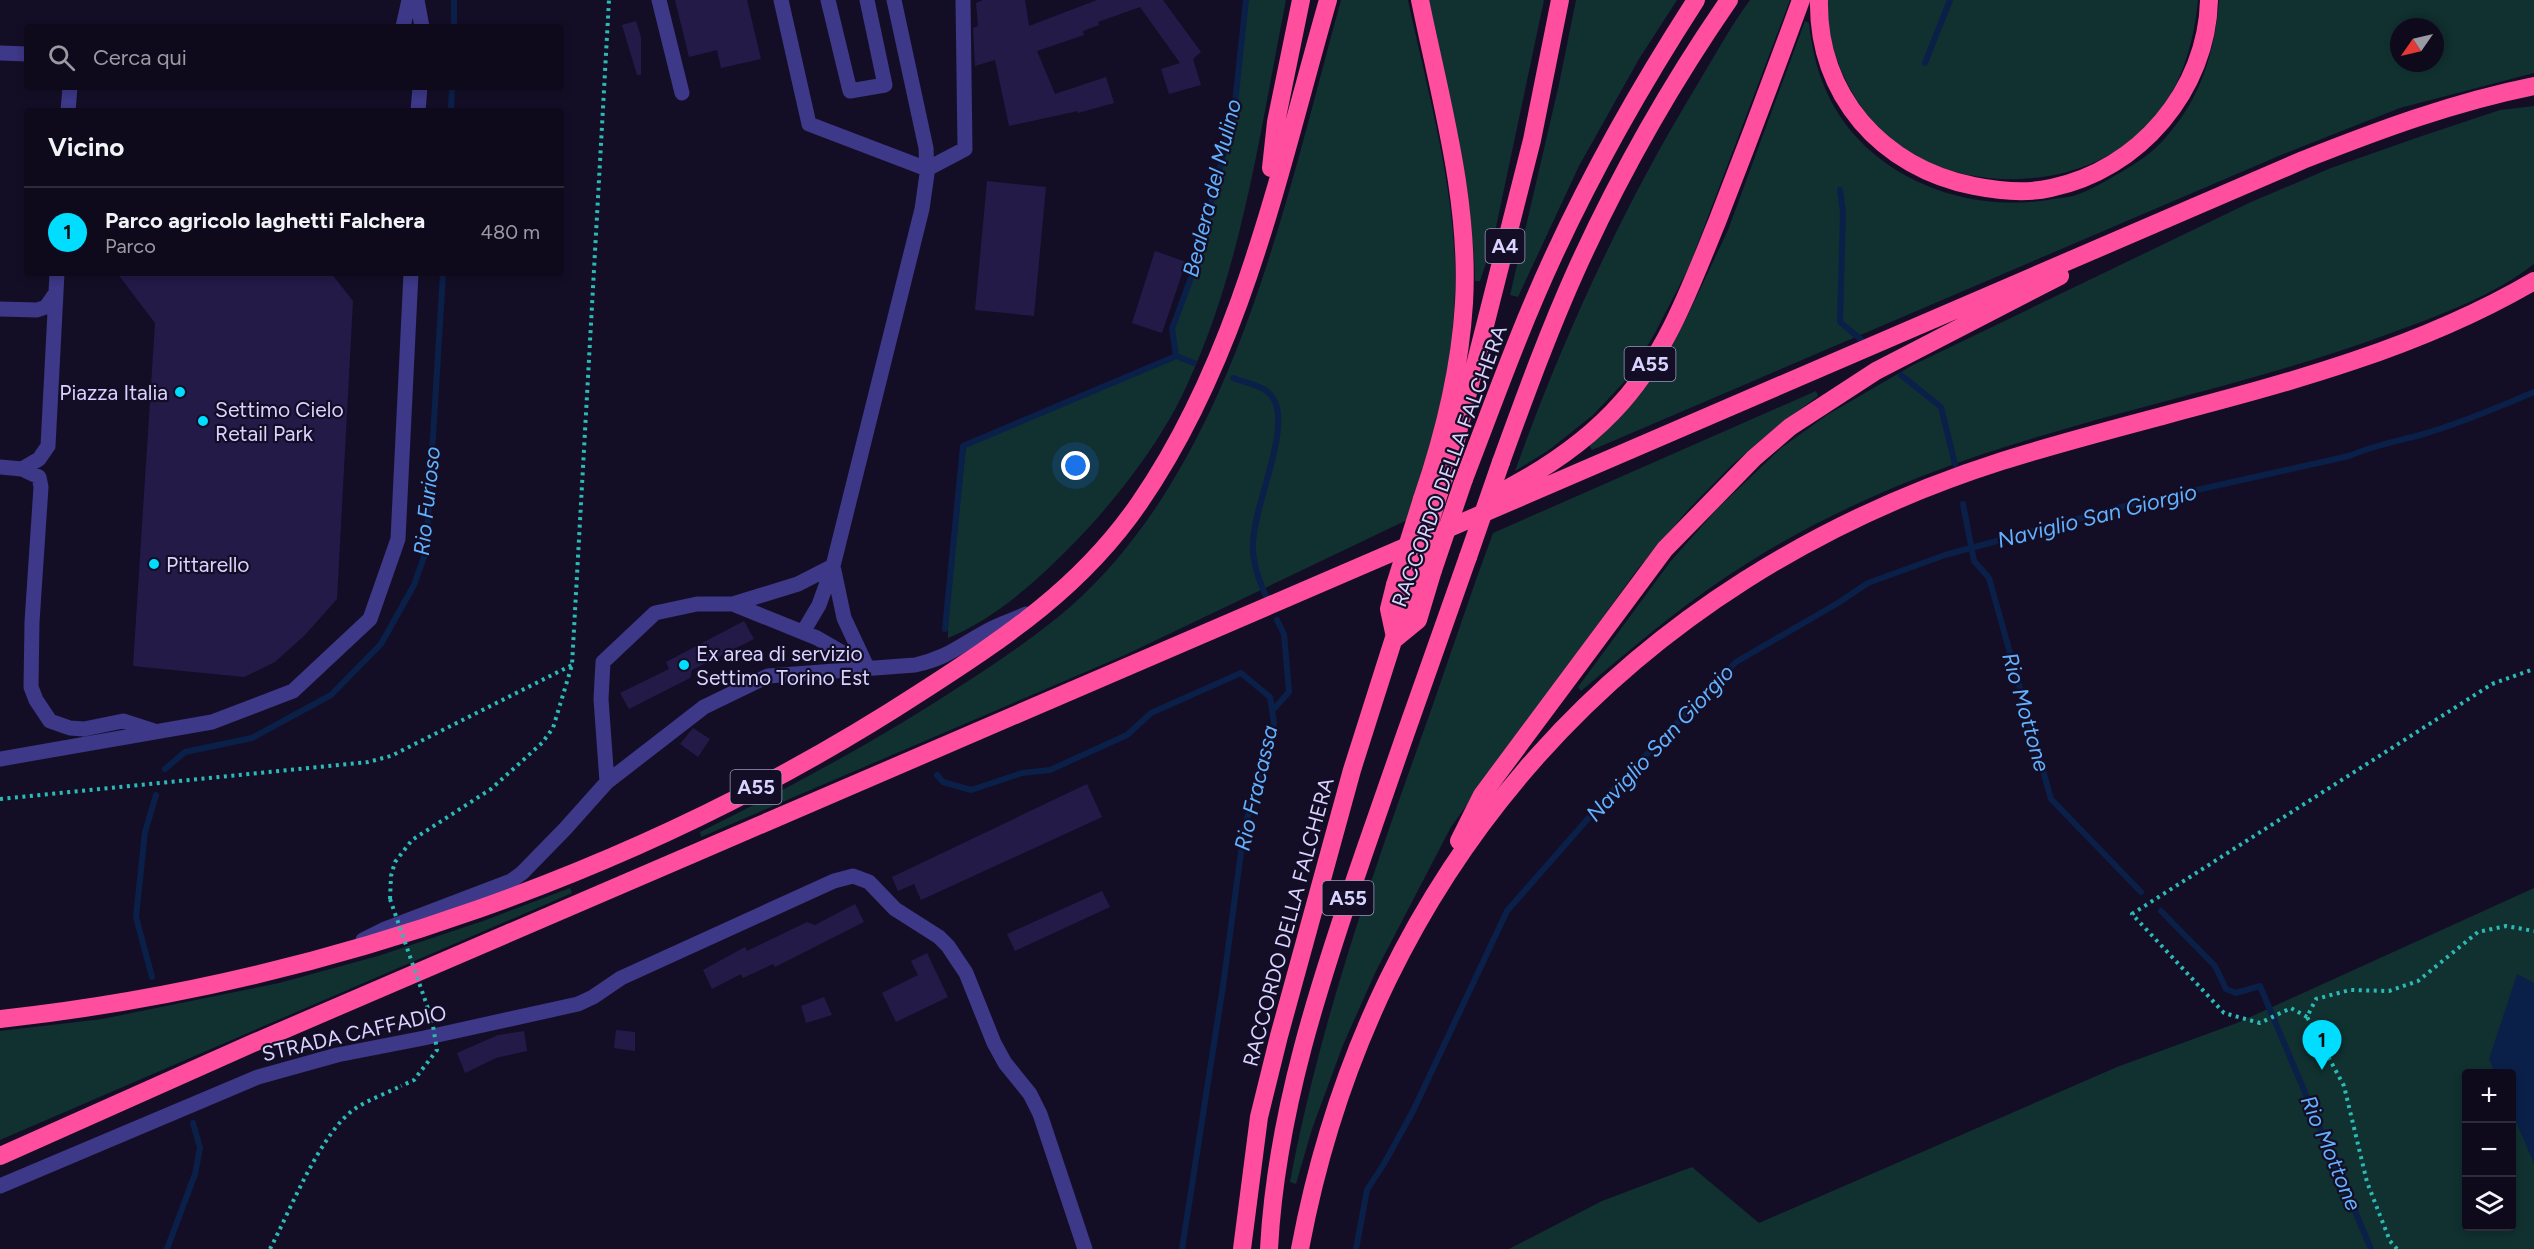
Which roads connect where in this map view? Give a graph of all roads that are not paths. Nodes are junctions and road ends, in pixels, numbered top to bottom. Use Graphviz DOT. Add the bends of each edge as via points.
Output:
graph roads {
  1 [pos="409,0"];
  2 [pos="417,0"];
  3 [pos="659,0"];
  4 [pos="781,0"];
  5 [pos="828,0"];
  6 [pos="867,0"];
  7 [pos="894,0"];
  8 [pos="963,0"];
  9 [pos="1301,0"];
  10 [pos="1328,0"];
  11 [pos="1420,0"];
  12 [pos="1560,0"];
  13 [pos="1696,0"];
  14 [pos="1729,0"];
  15 [pos="1801,0"];
  16 [pos="1819,0"];
  17 [pos="2209,0"];
  18 [pos="404,24"];
  19 [pos="421,24"];
  20 [pos="0,53"];
  21 [pos="24,54"];
  22 [pos="2534,86"];
  23 [pos="70,90"];
  24 [pos="420,90"];
  25 [pos="682,93"];
  26 [pos="68,108"];
  27 [pos="418,108"];
  28 [pos="927,169"];
  29 [pos="2171,216"];
  30 [pos="1266,217"];
  31 [pos="57,276"];
  32 [pos="411,276"];
  33 [pos="2534,281"];
  34 [pos="55,294"];
  35 [pos="0,309"];
  36 [pos="37,310"];
  37 [pos="52,337"];
  38 [pos="0,467"];
  39 [pos="22,469"];
  40 [pos="833,566"];
  41 [pos="1327,580"];
  42 [pos="732,604"];
  43 [pos="1046,606"];
  44 [pos="803,632"];
  45 [pos="1396,638"];
  46 [pos="867,667"];
  47 [pos="157,732"];
  48 [pos="0,759"];
  49 [pos="607,782"];
  50 [pos="1417,926"];
  51 [pos="333,954"];
  52 [pos="0,1019"];
  53 [pos="0,1156"];
  54 [pos="0,1186"];
  55 [pos="1084,1249"];
  56 [pos="1242,1249"];
  57 [pos="1269,1249"];
  58 [pos="1300,1249"];
  1 -- 18 [label="street"];
  2 -- 19 [label="street"];
  3 -- 25 [label="street"];
  4 -- 28 [label="street" via="810,124"];
  5 -- 6 [label="street" via="850,91 885,85"];
  7 -- 28 [label="street" via="926,148"];
  8 -- 28 [label="street" via="965,149"];
  9 -- 30 [label="highway, A55" via="1276,122"];
  10 -- 30 [label="highway"];
  11 -- 45 [label="highway, bridge" via="1456,183 1464,301 1454,387 1439,450 1389,609"];
  12 -- 45 [label="highway, A4, bridge" via="1532,140 1453,452"];
  13 -- 45 [label="highway, RACCORDO DELLA FALCHERA, bridge" via="1584,191 1526,321 1464,479 1418,620"];
  14 -- 57 [label="highway, A55, bridge" via="1651,123 1607,205 1549,335 1501,462 1322,979 1281,1142"];
  15 -- 41 [label="highway, A55" via="1685,301 1666,340 1621,403 1570,450 1517,484"];
  16 -- 17 [label="highway" via="1824,50 1831,70 1842,96 1878,140 1938,177 1981,188 2025,191 2050,189 2098,172 2140,144 2160,125 2190,80 2206,29"];
  20 -- 21 [label="street"];
  22 -- 29 [label="highway" via="2485,96 2378,130"];
  23 -- 26 [label="street"];
  24 -- 27 [label="street"];
  28 -- 40 [label="street" via="922,209"];
  29 -- 41 [label="highway"];
  29 -- 50 [label="highway" via="1876,371 1790,427 1754,458 1665,549 1482,795"];
  30 -- 43 [label="highway, A55" via="1231,327 1175,446 1116,535 1089,567"];
  31 -- 34 [label="street"];
  32 -- 47 [label="street" via="398,539 370,619 293,691 212,722"];
  33 -- 50 [label="highway" via="2467,317 2368,356 2063,442 1951,478 1863,514 1766,567 1676,627 1559,731 1490,813 1454,863"];
  34 -- 36 [label="street" via="46,307"];
  34 -- 37 [label="street"];
  35 -- 36 [label="street"];
  36 -- 37 [label="street" via="44,316"];
  37 -- 39 [label="street" via="48,446 39,459"];
  38 -- 39 [label="street"];
  39 -- 47 [label="street" via="39,477 41,487 32,622 31,687 36,700 50,721 70,728 123,721"];
  40 -- 42 [label="street" via="798,584"];
  40 -- 44 [label="street" via="819,605"];
  40 -- 46 [label="street" via="844,618"];
  41 -- 53 [label="highway, A55"];
  42 -- 44 [label="street"];
  42 -- 49 [label="street" via="697,604 655,613 603,662 601,699"];
  43 -- 46 [label="street" via="988,630 935,660"];
  43 -- 51 [label="highway, A55" via="994,646 898,707 800,765 700,815 494,902"];
  44 -- 46 [label="street"];
  45 -- 56 [label="highway, RACCORDO DELLA FALCHERA / A55" via="1346,790 1279,1036 1259,1117"];
  46 -- 49 [label="street" via="768,676 704,707"];
  47 -- 48 [label="street"];
  49 -- 51 [label="street" via="511,881 385,929"];
  50 -- 58 [label="highway" via="1368,1023 1341,1091 1328,1129"];
  51 -- 52 [label="highway, A55" via="166,996"];
  54 -- 55 [label="street, STRADA CAFFADIO" via="258,1077 337,1055 578,1004 621,978 844,877 869,882 895,909 939,937 958,958 993,1043 1040,1114"];
}
